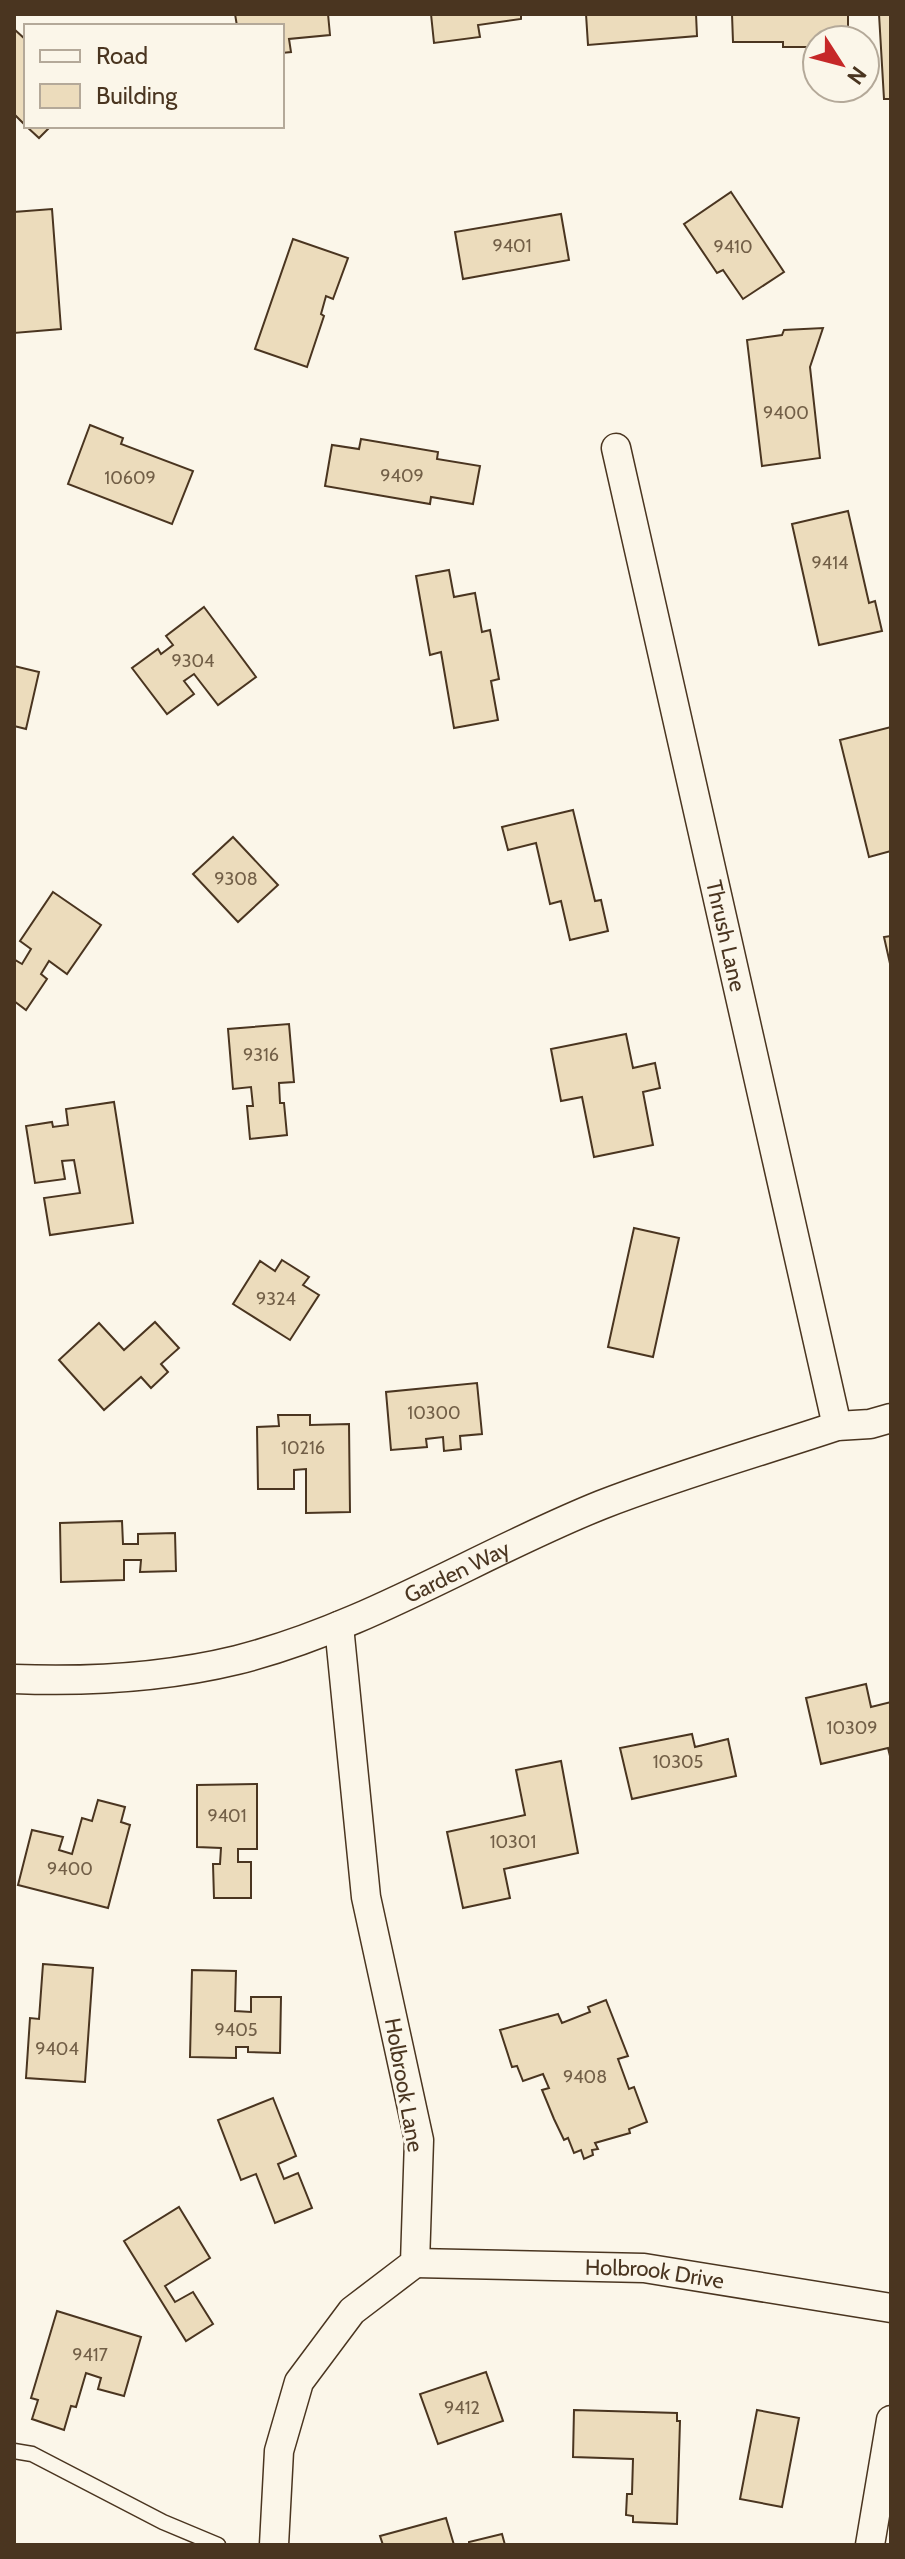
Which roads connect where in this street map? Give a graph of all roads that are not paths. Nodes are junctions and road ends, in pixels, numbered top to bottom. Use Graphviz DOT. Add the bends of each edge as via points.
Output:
graph roads {
  1 [pos="616,448"];
  2 [pos="891,1418"];
  3 [pos="837,1426"];
  4 [pos="339,1626"];
  5 [pos="14,1679"];
  6 [pos="415,2263"];
  7 [pos="891,2308"];
  8 [pos="891,2420"];
  9 [pos="14,2451"];
  10 [pos="218,2545"];
  11 [pos="274,2545"];
  12 [pos="870,2545"];
  1 -- 3 [label="street, Thrush Lane"];
  2 -- 3 [label="street, Garden Way"];
  3 -- 4 [label="street, Garden Way" via="601,1505"];
  4 -- 5 [label="street, Garden Way" via="239,1659 159,1676"];
  4 -- 6 [label="street, Holbrook Lane" via="366,1897 419,2140"];
  6 -- 7 [label="street, Holbrook Drive" via="644,2268"];
  6 -- 11 [label="street" via="352,2311 299,2382 279,2451"];
  8 -- 12 [label="street"];
  9 -- 10 [label="lane" via="32,2454"];
}
